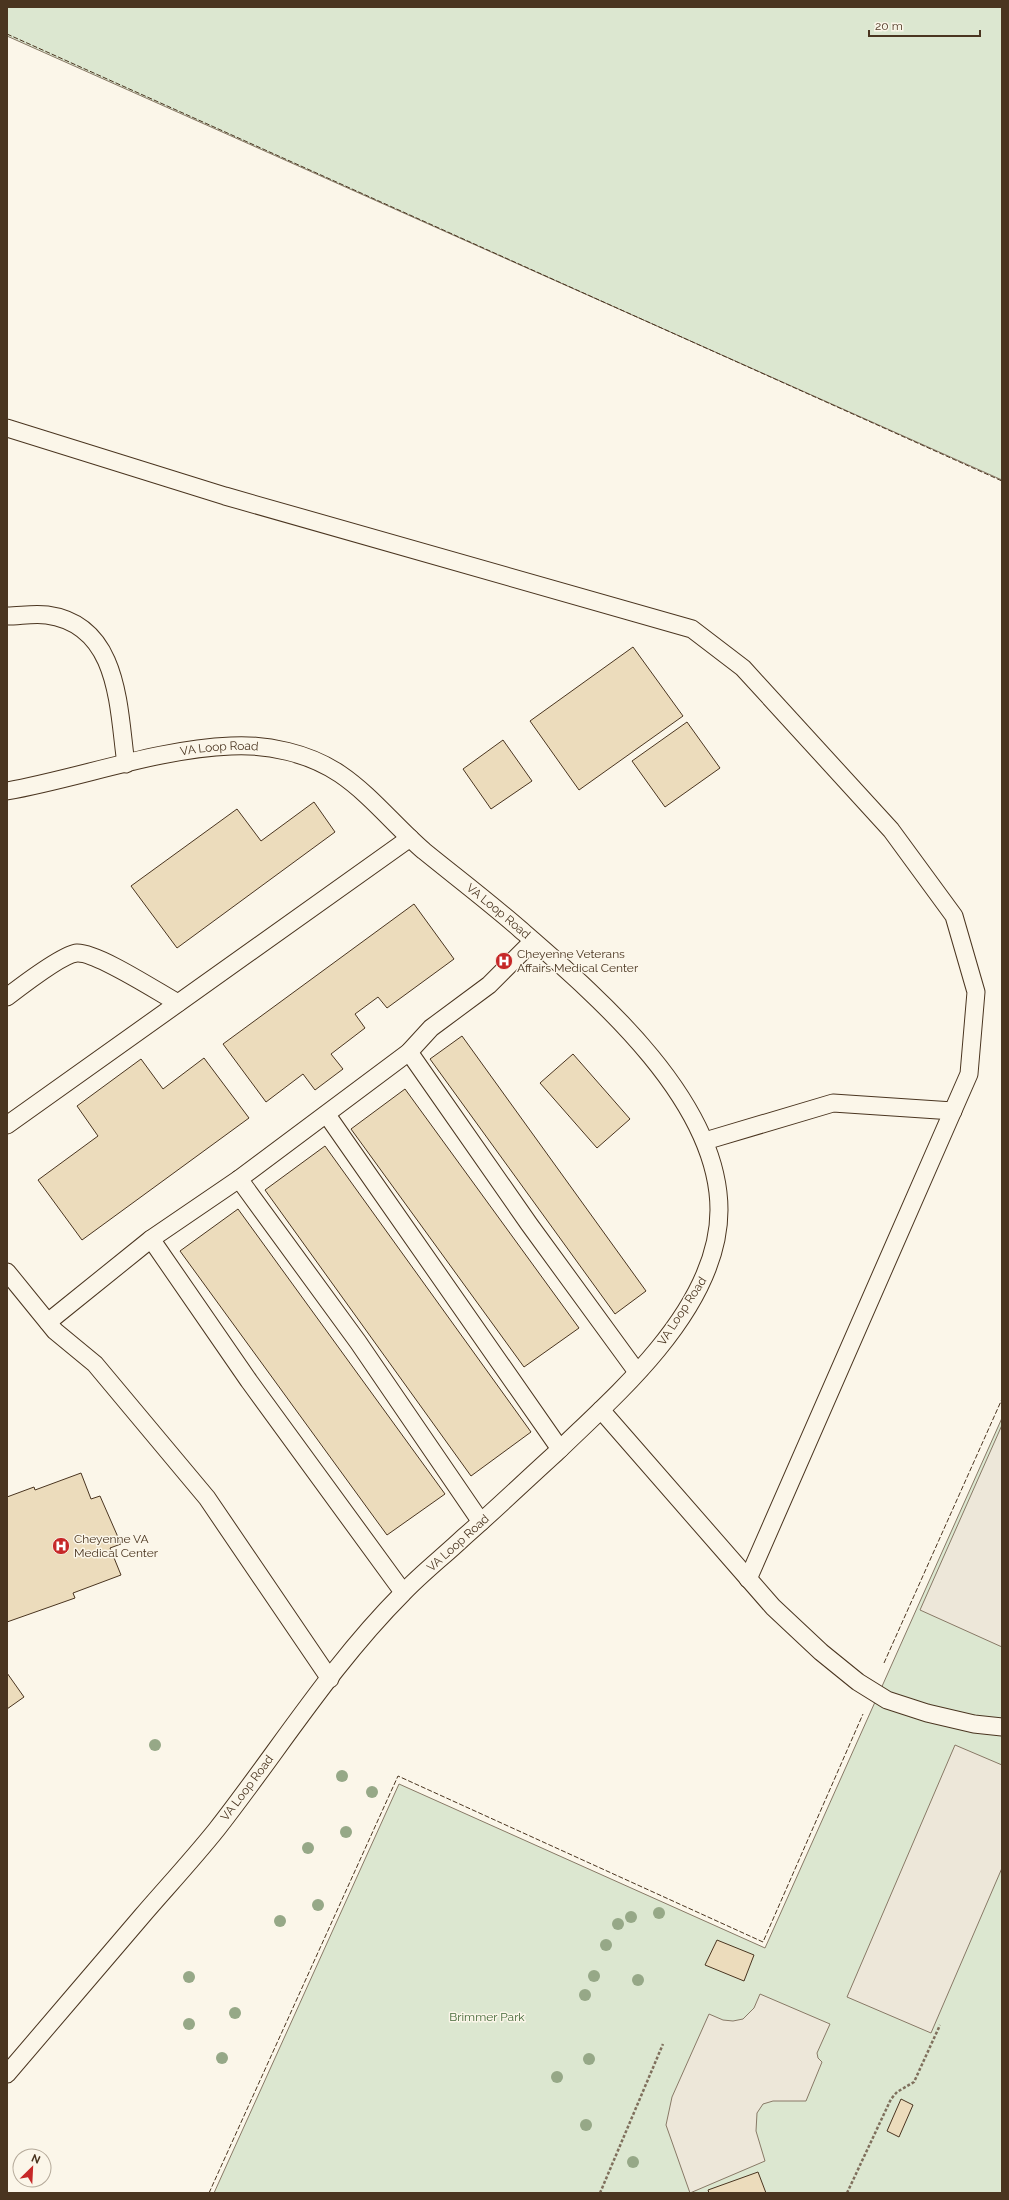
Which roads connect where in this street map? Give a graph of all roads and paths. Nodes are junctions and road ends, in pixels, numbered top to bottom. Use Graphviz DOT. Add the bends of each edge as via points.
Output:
graph roads {
  1 [pos="7,428"];
  2 [pos="7,616"];
  3 [pos="126,764"];
  4 [pos="7,791"];
  5 [pos="410,838"];
  6 [pos="533,941"];
  7 [pos="7,997"];
  8 [pos="178,1003"];
  9 [pos="409,1052"];
  10 [pos="953,1111"];
  11 [pos="327,1115"];
  12 [pos="7,1125"];
  13 [pos="705,1141"];
  14 [pos="239,1179"];
  15 [pos="152,1239"];
  16 [pos="7,1272"];
  17 [pos="48,1322"];
  18 [pos="637,1372"];
  19 [pos="601,1410"];
  20 [pos="560,1448"];
  21 [pos="481,1522"];
  22 [pos="748,1579"];
  23 [pos="403,1592"];
  24 [pos="330,1679"];
  25 [pos="1002,1727"];
  26 [pos="940,2025"];
  27 [pos="663,2044"];
  28 [pos="7,2074"];
  29 [pos="600,2193"];
  30 [pos="847,2193"];
  1 -- 10 [label="lane" via="225,496 692,630 743,668 891,830 954,916 976,992 969,1074"];
  2 -- 3 [label="lane" via="47,615 70,622 90,635 104,653 113,674"];
  3 -- 4 [label="lane, VA Loop Road"];
  3 -- 5 [label="lane, VA Loop Road" via="184,751 232,746 262,747 292,753 336,771"];
  5 -- 6 [label="lane, VA Loop Road"];
  5 -- 8 [label="lane"];
  6 -- 9 [label="lane" via="489,985 431,1028"];
  6 -- 13 [label="lane, VA Loop Road" via="619,1021 649,1054"];
  7 -- 8 [label="lane" via="54,964 77,953 98,959"];
  8 -- 12 [label="lane"];
  9 -- 11 [label="lane"];
  9 -- 18 [label="lane" via="529,1224"];
  10 -- 13 [label="lane" via="833,1103"];
  10 -- 22 [label="lane"];
  11 -- 14 [label="lane"];
  11 -- 20 [label="lane"];
  13 -- 18 [label="lane, VA Loop Road" via="717,1179 719,1212 716,1244 706,1275 686,1310 659,1348"];
  14 -- 15 [label="lane"];
  14 -- 21 [label="lane" via="358,1342"];
  15 -- 17 [label="lane"];
  15 -- 23 [label="lane" via="249,1381"];
  16 -- 17 [label="lane"];
  17 -- 24 [label="lane" via="55,1331 95,1364 207,1498"];
  18 -- 19 [label="lane, VA Loop Road"];
  19 -- 20 [label="lane, VA Loop Road"];
  19 -- 22 [label="lane"];
  20 -- 21 [label="lane, VA Loop Road"];
  21 -- 23 [label="lane, VA Loop Road"];
  22 -- 25 [label="lane" via="820,1652 858,1682 887,1700 974,1724"];
  23 -- 24 [label="lane, VA Loop Road" via="354,1646"];
  24 -- 28 [label="lane, VA Loop Road" via="214,1833"];
  26 -- 30 [label="path" via="914,2082 897,2092 888,2104"];
  27 -- 29 [label="path"];
}
